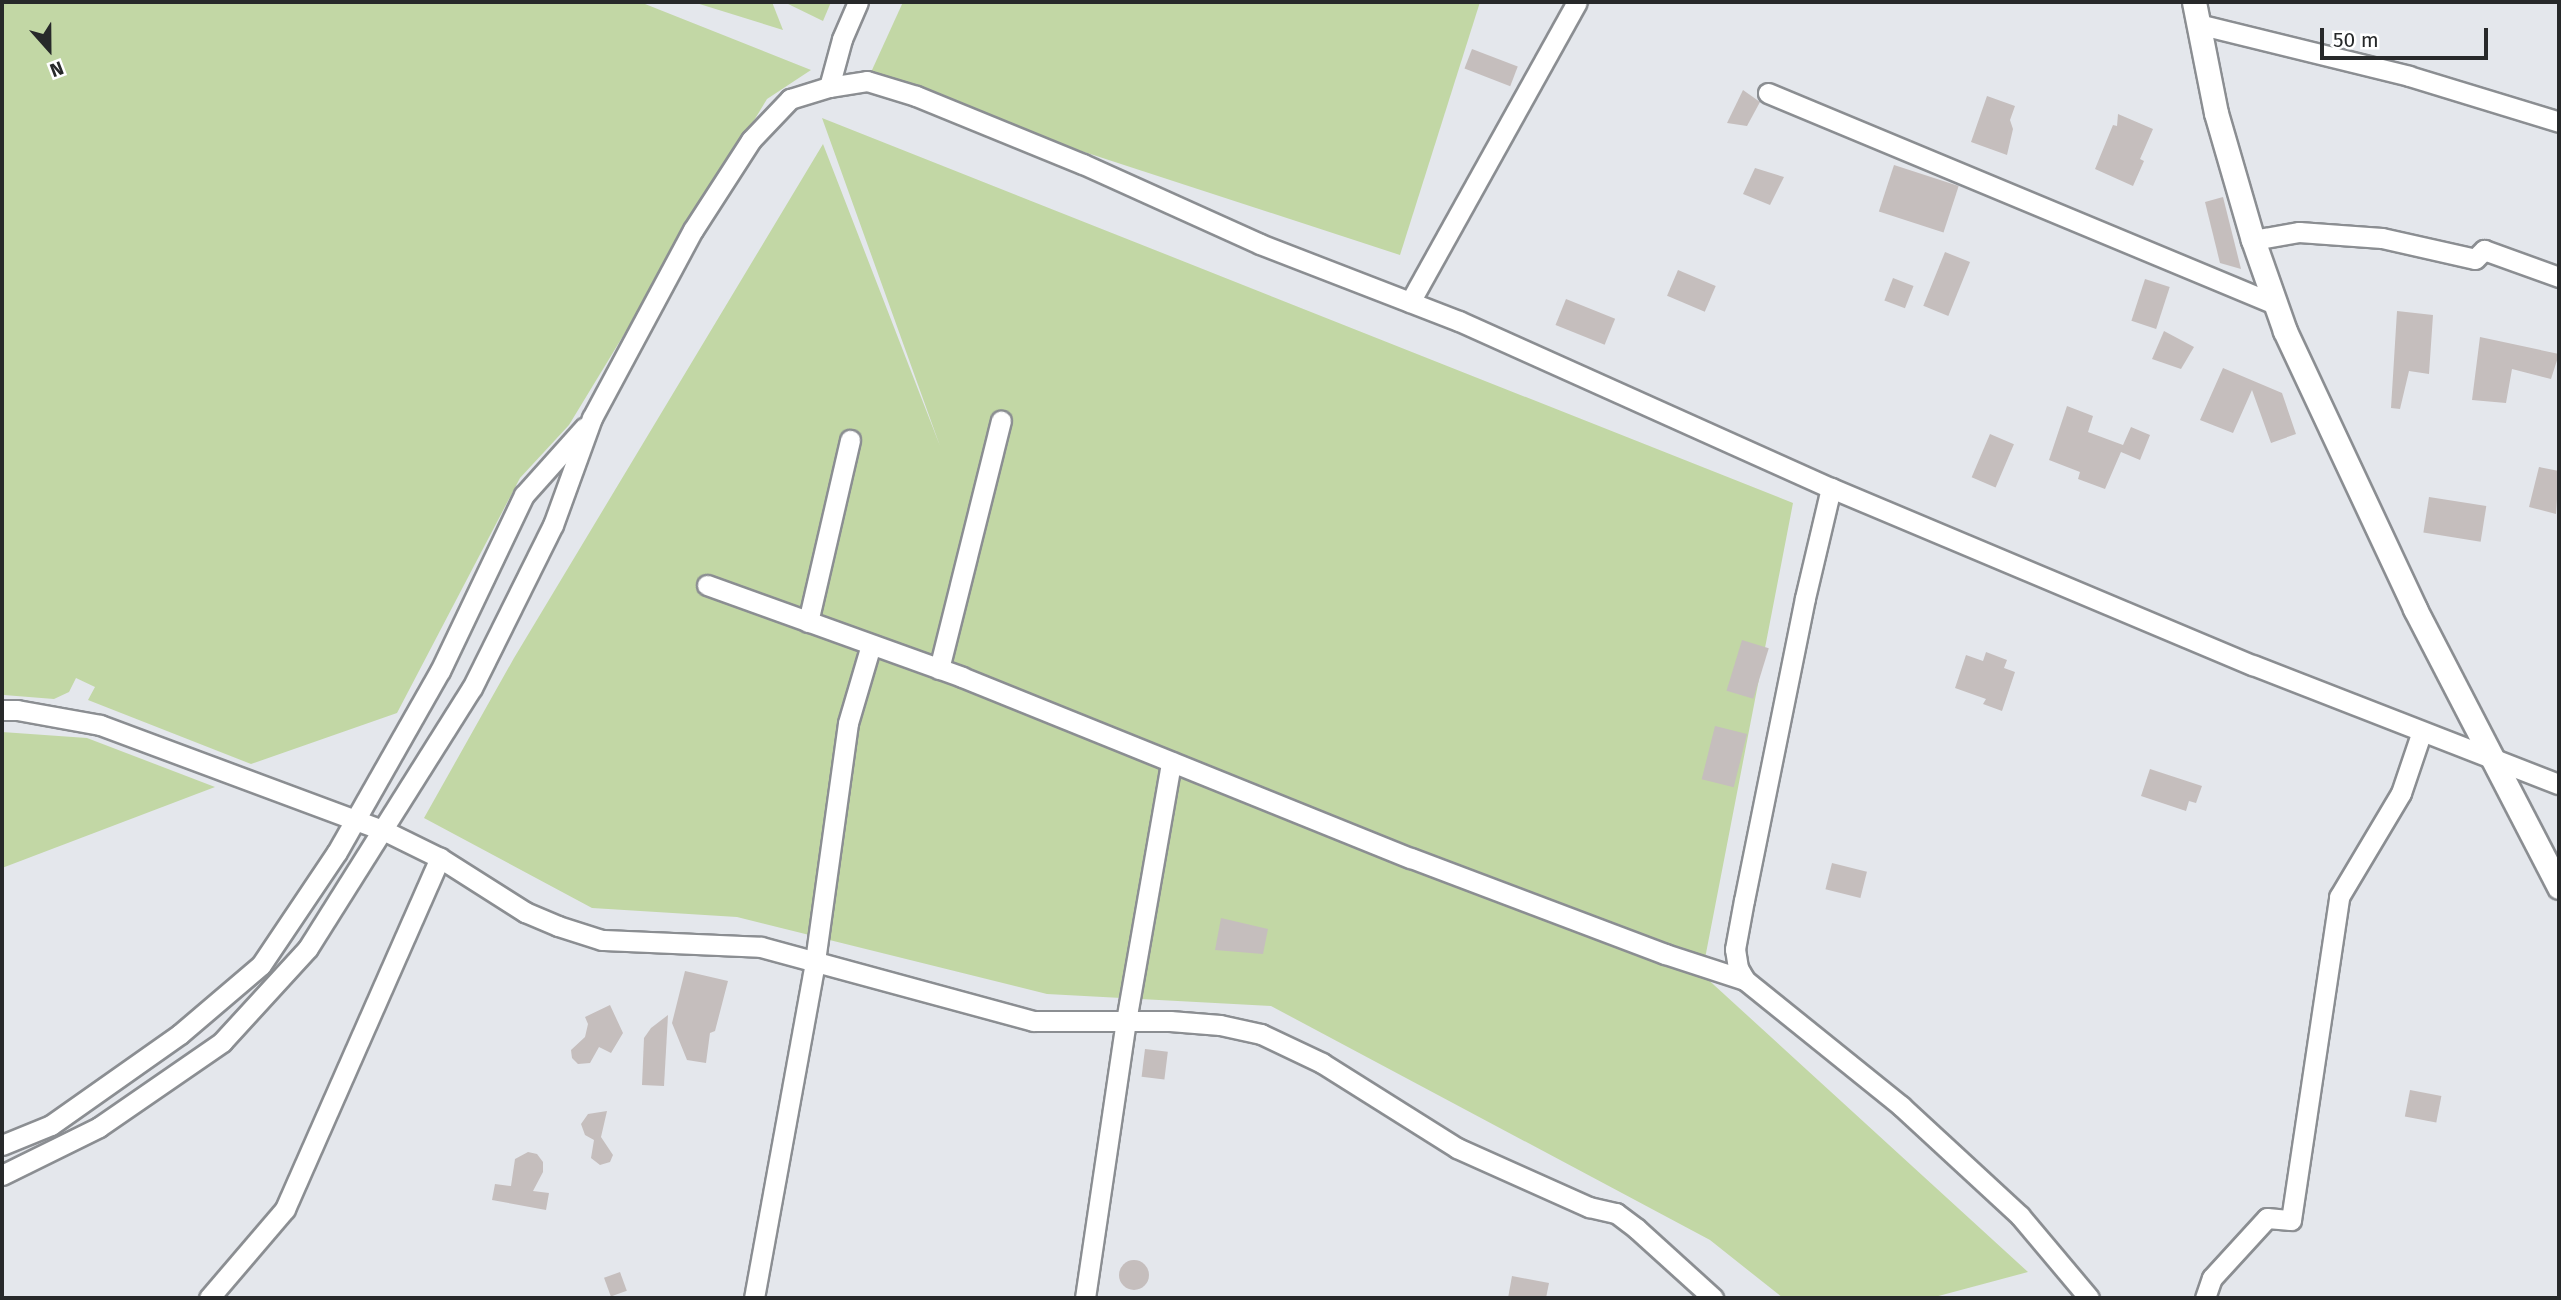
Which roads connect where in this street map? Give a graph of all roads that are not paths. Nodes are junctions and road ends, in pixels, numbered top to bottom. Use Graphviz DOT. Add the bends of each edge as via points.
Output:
graph roads {
  1 [pos="858,2"];
  2 [pos="1577,2"];
  3 [pos="2196,13"];
  4 [pos="829,87"];
  5 [pos="1768,93"];
  6 [pos="2559,122"];
  7 [pos="2253,240"];
  8 [pos="2559,277"];
  9 [pos="1410,302"];
  10 [pos="2275,304"];
  11 [pos="592,418"];
  12 [pos="1001,421"];
  13 [pos="850,440"];
  14 [pos="1831,488"];
  15 [pos="707,585"];
  16 [pos="808,622"];
  17 [pos="871,645"];
  18 [pos="939,669"];
  19 [pos="2,710"];
  20 [pos="2422,731"];
  21 [pos="2491,758"];
  22 [pos="1171,762"];
  23 [pos="2559,785"];
  24 [pos="355,820"];
  25 [pos="383,830"];
  26 [pos="440,858"];
  27 [pos="2559,887"];
  28 [pos="815,961"];
  29 [pos="1745,980"];
  30 [pos="1126,1021"];
  31 [pos="2,1145"];
  32 [pos="2,1175"];
  33 [pos="209,1298"];
  34 [pos="754,1298"];
  35 [pos="1085,1298"];
  36 [pos="1713,1298"];
  37 [pos="2089,1298"];
  38 [pos="2205,1298"];
  1 -- 4 [label="street"];
  2 -- 9 [label="street"];
  3 -- 6 [label="street"];
  3 -- 7 [label="street" via="2216,113"];
  4 -- 9 [label="street" via="867,81 916,96 1083,164 1260,244"];
  4 -- 11 [label="street" via="790,99 751,140 693,230"];
  5 -- 10 [label="street"];
  7 -- 8 [label="street" via="2299,232 2382,238 2475,259 2484,250"];
  7 -- 10 [label="street"];
  9 -- 14 [label="street"];
  10 -- 21 [label="street" via="2360,497"];
  11 -- 24 [label="street" via="524,495 440,671"];
  11 -- 25 [label="street" via="553,525 472,688"];
  12 -- 18 [label="street"];
  13 -- 16 [label="street"];
  14 -- 20 [label="street"];
  14 -- 29 [label="street" via="1735,949"];
  15 -- 16 [label="street"];
  16 -- 17 [label="street"];
  17 -- 18 [label="street"];
  17 -- 28 [label="street" via="848,723"];
  18 -- 22 [label="street"];
  19 -- 24 [label="street" via="100,725"];
  20 -- 21 [label="street"];
  20 -- 38 [label="street" via="2401,793 2339,897 2291,1220 2267,1218 2212,1278"];
  21 -- 23 [label="street"];
  21 -- 27 [label="street"];
  22 -- 29 [label="street" via="1411,858"];
  22 -- 30 [label="street"];
  24 -- 25 [label="street"];
  24 -- 31 [label="street" via="261,965 180,1034 51,1125"];
  25 -- 26 [label="street"];
  25 -- 32 [label="street" via="308,948 222,1042 99,1128"];
  26 -- 28 [label="street" via="525,912 602,940 761,947"];
  26 -- 33 [label="street" via="285,1209"];
  28 -- 30 [label="street" via="1033,1021"];
  28 -- 34 [label="street"];
  29 -- 37 [label="street" via="1911,1115 2020,1216"];
  30 -- 35 [label="street"];
  30 -- 36 [label="street" via="1220,1025 1261,1034 1322,1063 1457,1148 1589,1207 1616,1213"];
}
